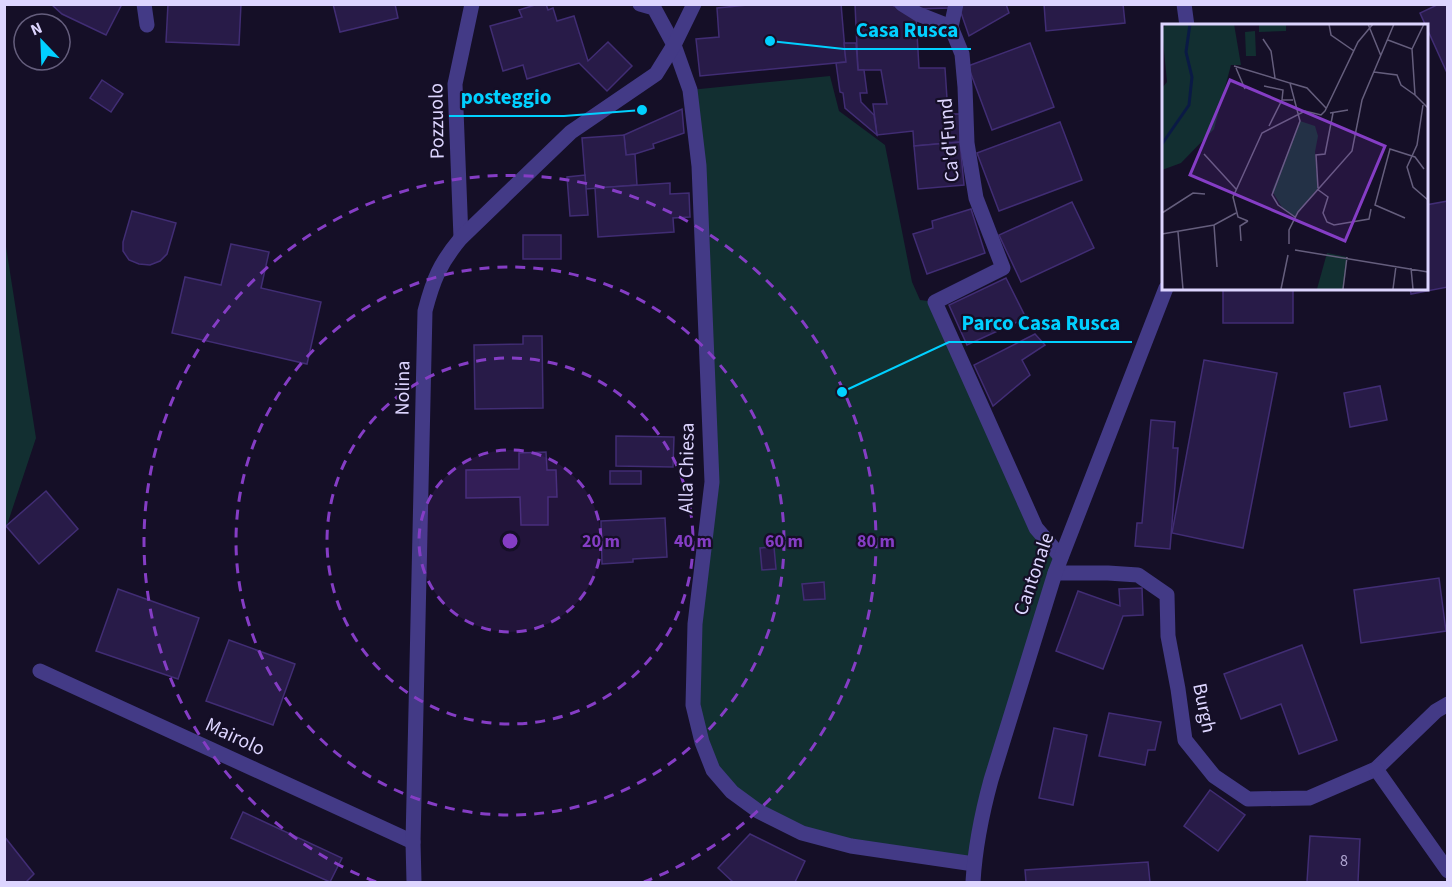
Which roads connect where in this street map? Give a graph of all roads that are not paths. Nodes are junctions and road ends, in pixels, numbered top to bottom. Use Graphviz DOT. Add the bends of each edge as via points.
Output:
graph roads {
  1 [pos="144,4"];
  2 [pos="472,4"];
  3 [pos="640,4"];
  4 [pos="694,4"];
  5 [pos="902,4"];
  6 [pos="956,4"];
  7 [pos="1184,4"];
  8 [pos="1187,24"];
  9 [pos="147,25"];
  10 [pos="951,27"];
  11 [pos="674,45"];
  12 [pos="461,238"];
  13 [pos="1165,290"];
  14 [pos="1061,557"];
  15 [pos="1055,573"];
  16 [pos="40,671"];
  17 [pos="1448,705"];
  18 [pos="1376,769"];
  19 [pos="413,842"];
  20 [pos="974,864"];
  21 [pos="1448,871"];
  22 [pos="414,882"];
  23 [pos="973,882"];
  1 -- 9 [label="street"];
  2 -- 12 [label="street, Pozzuolo" via="455,84"];
  3 -- 11 [label="street, Alla Chiesa" via="654,8"];
  4 -- 11 [label="street, Nolina"];
  5 -- 10 [label="street"];
  6 -- 10 [label="street"];
  7 -- 8 [label="street"];
  10 -- 14 [label="street, Ca'd'Fund" via="962,54 967,142 976,198 1003,268 934,302 1036,528"];
  11 -- 12 [label="street, Nolina" via="656,74 571,132"];
  11 -- 20 [label="street, Alla Chiesa" via="690,90 699,166 712,482 694,636 693,705 702,742 713,770 732,792 758,811 802,833 851,846"];
  12 -- 19 [label="street, Nolina" via="440,267 426,311"];
  13 -- 14 [label="street, Cantonale"];
  14 -- 15 [label="street, Cantonale"];
  15 -- 18 [label="street, Burgh" via="1138,575 1167,595 1168,636 1185,740 1214,776 1248,799 1309,798"];
  15 -- 20 [label="street, Cantonale" via="991,780"];
  16 -- 19 [label="street, Mairolo"];
  17 -- 18 [label="street, Burgh" via="1436,711"];
  18 -- 21 [label="street"];
  19 -- 22 [label="street, Nolina"];
  20 -- 23 [label="street, Cantonale"];
}
